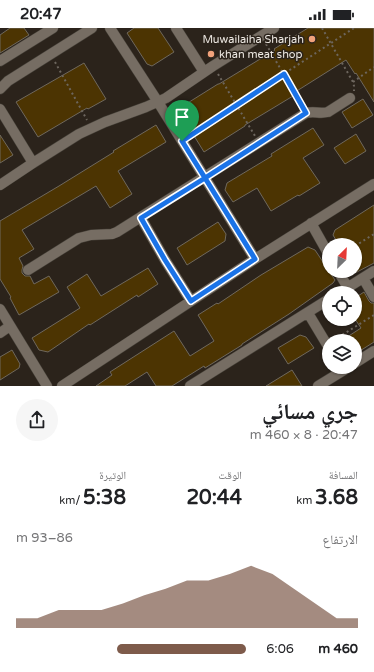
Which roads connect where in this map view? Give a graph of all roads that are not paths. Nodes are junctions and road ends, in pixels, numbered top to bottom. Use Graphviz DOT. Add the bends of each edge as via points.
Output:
graph roads {
  1 [pos="53,28"];
  2 [pos="92,28"];
  3 [pos="110,28"];
  4 [pos="176,28"];
  5 [pos="273,28"];
  6 [pos="0,61"];
  7 [pos="204,72"];
  8 [pos="0,89"];
  9 [pos="350,98"];
  10 [pos="158,102"];
  11 [pos="0,109"];
  12 [pos="33,163"];
  13 [pos="205,178"];
  14 [pos="374,184"];
  15 [pos="0,185"];
  16 [pos="141,218"];
  17 [pos="311,223"];
  18 [pos="322,243"];
  19 [pos="255,259"];
  20 [pos="28,270"];
  21 [pos="374,271"];
  22 [pos="363,278"];
  23 [pos="350,286"];
  24 [pos="374,297"];
  25 [pos="191,301"];
  26 [pos="322,304"];
  27 [pos="0,309"];
  28 [pos="308,313"];
  29 [pos="10,326"];
  30 [pos="0,333"];
  31 [pos="322,336"];
  32 [pos="374,351"];
  33 [pos="362,359"];
  34 [pos="336,374"];
  35 [pos="322,385"];
  36 [pos="47,386"];
  37 [pos="62,386"];
  38 [pos="190,386"];
  1 -- 6 [label="street"];
  2 -- 8 [label="street" via="8,81"];
  3 -- 10 [label="street"];
  4 -- 7 [label="street"];
  5 -- 7 [label="street"];
  7 -- 10 [label="street"];
  9 -- 13 [label="street" via="328,112 306,113"];
  10 -- 12 [label="street" via="91,128"];
  10 -- 13 [label="street"];
  11 -- 12 [label="street"];
  12 -- 15 [label="street"];
  13 -- 16 [label="street"];
  13 -- 19 [label="street"];
  14 -- 17 [label="street"];
  16 -- 20 [label="street" via="112,234 78,238"];
  16 -- 25 [label="street"];
  17 -- 18 [label="street"];
  17 -- 19 [label="street"];
  19 -- 25 [label="street"];
  21 -- 22 [label="street"];
  22 -- 23 [label="street"];
  22 -- 24 [label="street"];
  25 -- 37 [label="street"];
  26 -- 28 [label="street"];
  27 -- 29 [label="street"];
  28 -- 31 [label="street"];
  28 -- 38 [label="street"];
  29 -- 30 [label="street"];
  29 -- 36 [label="street"];
  32 -- 33 [label="street"];
  34 -- 35 [label="street"];
}
